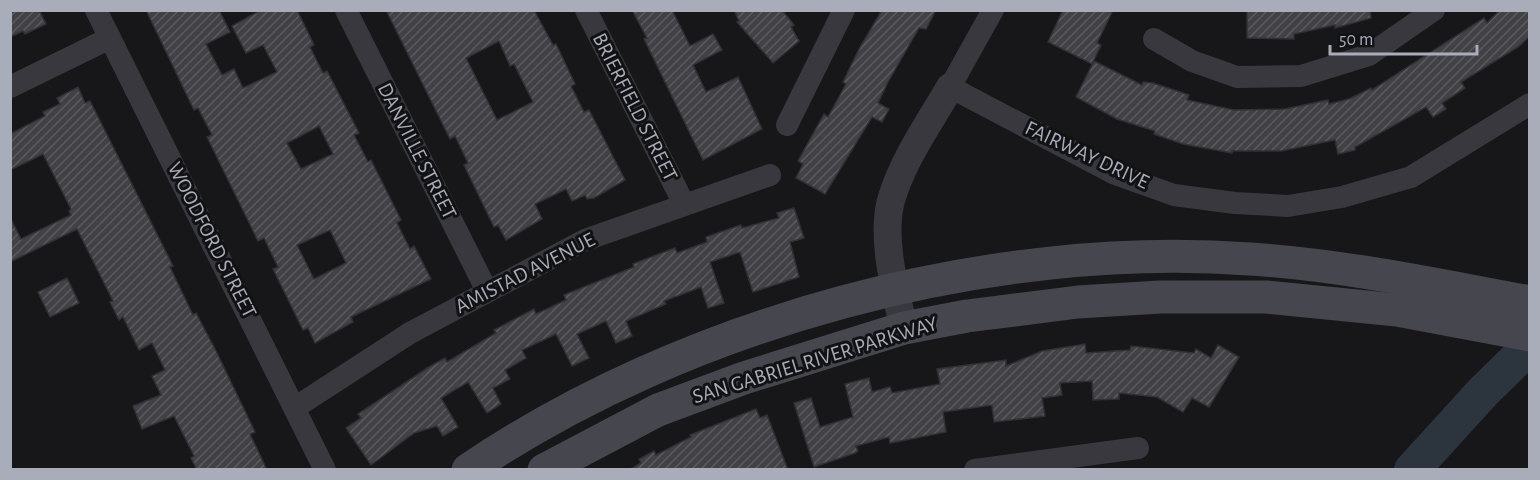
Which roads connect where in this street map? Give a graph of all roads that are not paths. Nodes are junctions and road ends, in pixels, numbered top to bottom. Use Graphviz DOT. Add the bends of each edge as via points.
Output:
graph roads {
  1 [pos="96,10"];
  2 [pos="346,10"];
  3 [pos="586,10"];
  4 [pos="993,10"];
  5 [pos="1434,10"];
  6 [pos="841,12"];
  7 [pos="110,38"];
  8 [pos="1154,39"];
  9 [pos="10,87"];
  10 [pos="951,87"];
  11 [pos="1530,105"];
  12 [pos="787,125"];
  13 [pos="770,175"];
  14 [pos="684,204"];
  15 [pos="895,289"];
  16 [pos="487,291"];
  17 [pos="1530,302"];
  18 [pos="904,328"];
  19 [pos="1530,335"];
  20 [pos="296,407"];
  21 [pos="1138,448"];
  22 [pos="325,470"];
  23 [pos="468,470"];
  24 [pos="544,470"];
  25 [pos="975,470"];
  1 -- 7 [label="street, WOODFORD STREET"];
  2 -- 16 [label="street, DANVILLE STREET"];
  3 -- 14 [label="street, BRIERFIELD STREET"];
  4 -- 10 [label="street"];
  5 -- 8 [label="street" via="1369,54 1301,76 1238,77 1192,61"];
  6 -- 12 [label="street"];
  7 -- 9 [label="street"];
  7 -- 20 [label="street, WOODFORD STREET"];
  10 -- 11 [label="street, FAIRWAY DRIVE" via="1115,174 1174,195 1288,206 1342,197 1411,177"];
  10 -- 15 [label="street" via="902,169 891,199 888,232"];
  13 -- 14 [label="street, AMISTAD AVENUE"];
  14 -- 16 [label="street, AMISTAD AVENUE" via="585,240"];
  15 -- 17 [label="main road, SAN GABRIEL RIVER PARKWAY" via="1017,267 1171,257 1247,258 1311,264"];
  15 -- 18 [label="street"];
  15 -- 23 [label="main road, SAN GABRIEL RIVER PARKWAY" via="797,316 650,370 544,423"];
  16 -- 20 [label="street, AMISTAD AVENUE" via="410,333"];
  18 -- 19 [label="main road, SAN GABRIEL RIVER PARKWAY" via="1078,302 1266,297 1397,310"];
  18 -- 24 [label="main road, SAN GABRIEL RIVER PARKWAY" via="744,378 658,410"];
  20 -- 22 [label="street, WOODFORD STREET"];
  21 -- 25 [label="street"];
}
